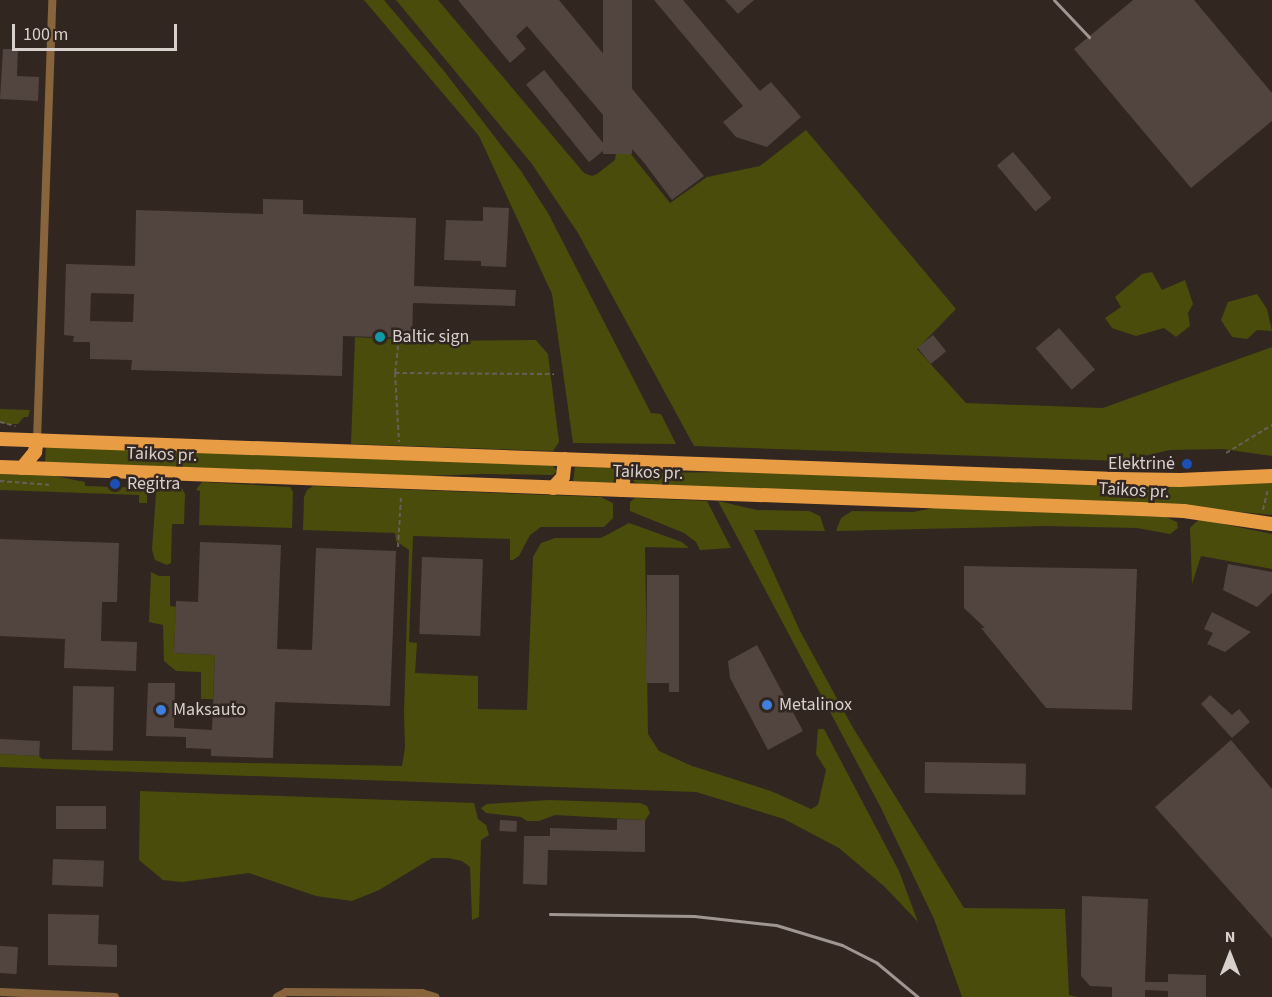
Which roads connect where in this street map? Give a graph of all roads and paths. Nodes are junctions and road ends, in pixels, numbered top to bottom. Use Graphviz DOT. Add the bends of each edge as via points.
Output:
graph roads {
  1 [pos="52,0"];
  2 [pos="398,346"];
  3 [pos="395,373"];
  4 [pos="554,374"];
  5 [pos="0,423"];
  6 [pos="6,424"];
  7 [pos="1272,425"];
  8 [pos="0,439"];
  9 [pos="37,440"];
  10 [pos="399,442"];
  11 [pos="1226,453"];
  12 [pos="565,459"];
  13 [pos="637,462"];
  14 [pos="0,467"];
  15 [pos="22,468"];
  16 [pos="1271,476"];
  17 [pos="0,482"];
  18 [pos="52,485"];
  19 [pos="554,488"];
  20 [pos="622,490"];
  21 [pos="400,497"];
  22 [pos="1266,523"];
  23 [pos="398,547"];
  24 [pos="0,992"];
  25 [pos="115,997"];
  26 [pos="277,997"];
  27 [pos="435,997"];
  1 -- 9 [label="street"];
  2 -- 3 [label="path"];
  3 -- 4 [label="path"];
  3 -- 10 [label="path"];
  5 -- 6 [label="path"];
  7 -- 11 [label="path"];
  8 -- 9 [label="main road, Taikos pr."];
  9 -- 12 [label="main road, Taikos pr."];
  9 -- 15 [label="main road" via="35,452"];
  12 -- 13 [label="main road, Taikos pr."];
  12 -- 19 [label="main road" via="563,477"];
  13 -- 16 [label="main road, Taikos pr." via="1123,479"];
  13 -- 20 [label="main road" via="624,474"];
  14 -- 15 [label="main road, Taikos pr."];
  15 -- 19 [label="main road, Taikos pr."];
  16 -- 22 [label="path"];
  17 -- 18 [label="path"];
  19 -- 20 [label="main road, Taikos pr."];
  20 -- 22 [label="main road, Taikos pr." via="1184,511"];
  21 -- 23 [label="path"];
  24 -- 25 [label="street"];
  26 -- 27 [label="street" via="286,992 422,993"];
}
